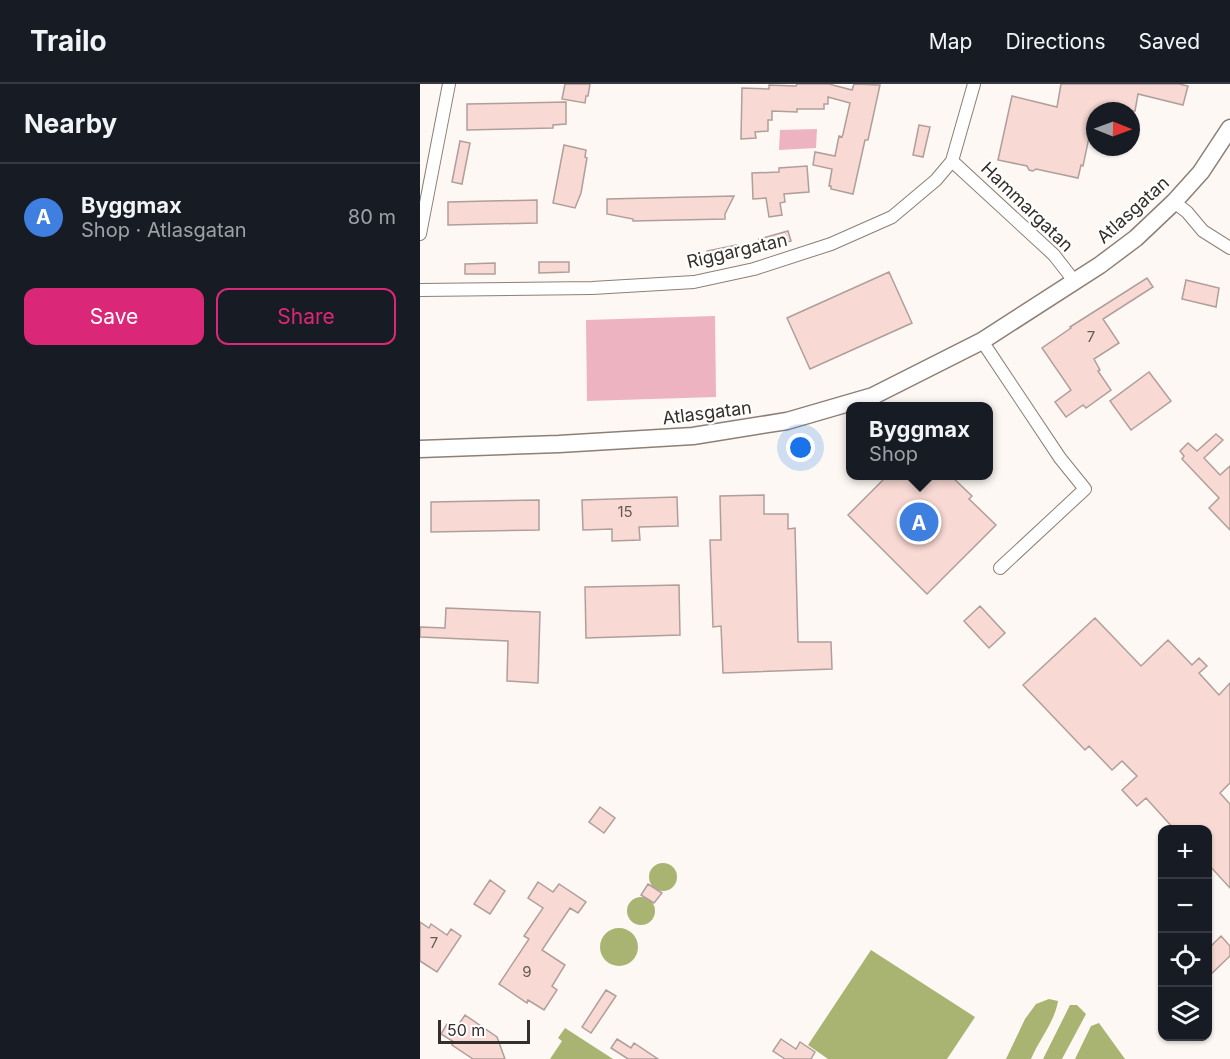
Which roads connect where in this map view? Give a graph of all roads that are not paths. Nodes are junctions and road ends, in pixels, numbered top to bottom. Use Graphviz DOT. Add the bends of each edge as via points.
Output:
graph roads {
  1 [pos="448,84"];
  2 [pos="974,84"];
  3 [pos="1230,128"];
  4 [pos="952,161"];
  5 [pos="1174,202"];
  6 [pos="420,234"];
  7 [pos="1230,248"];
  8 [pos="1075,282"];
  9 [pos="420,290"];
  10 [pos="982,341"];
  11 [pos="852,402"];
  12 [pos="846,404"];
  13 [pos="420,449"];
  14 [pos="1000,568"];
  1 -- 6 [label="street"];
  2 -- 4 [label="street, Riggargatan"];
  3 -- 5 [label="street, Atlasgatan" via="1201,172"];
  4 -- 8 [label="street, Hammargatan" via="1054,255"];
  4 -- 9 [label="street, Riggargatan" via="936,180 891,217 831,244 754,269 694,282 592,288"];
  5 -- 7 [label="street" via="1203,231"];
  5 -- 8 [label="street, Atlasgatan" via="1136,238"];
  8 -- 10 [label="street, Atlasgatan"];
  10 -- 11 [label="street, Atlasgatan" via="873,396"];
  10 -- 14 [label="street" via="1085,489"];
  12 -- 13 [label="street, Atlasgatan" via="787,421 693,436"];
}
